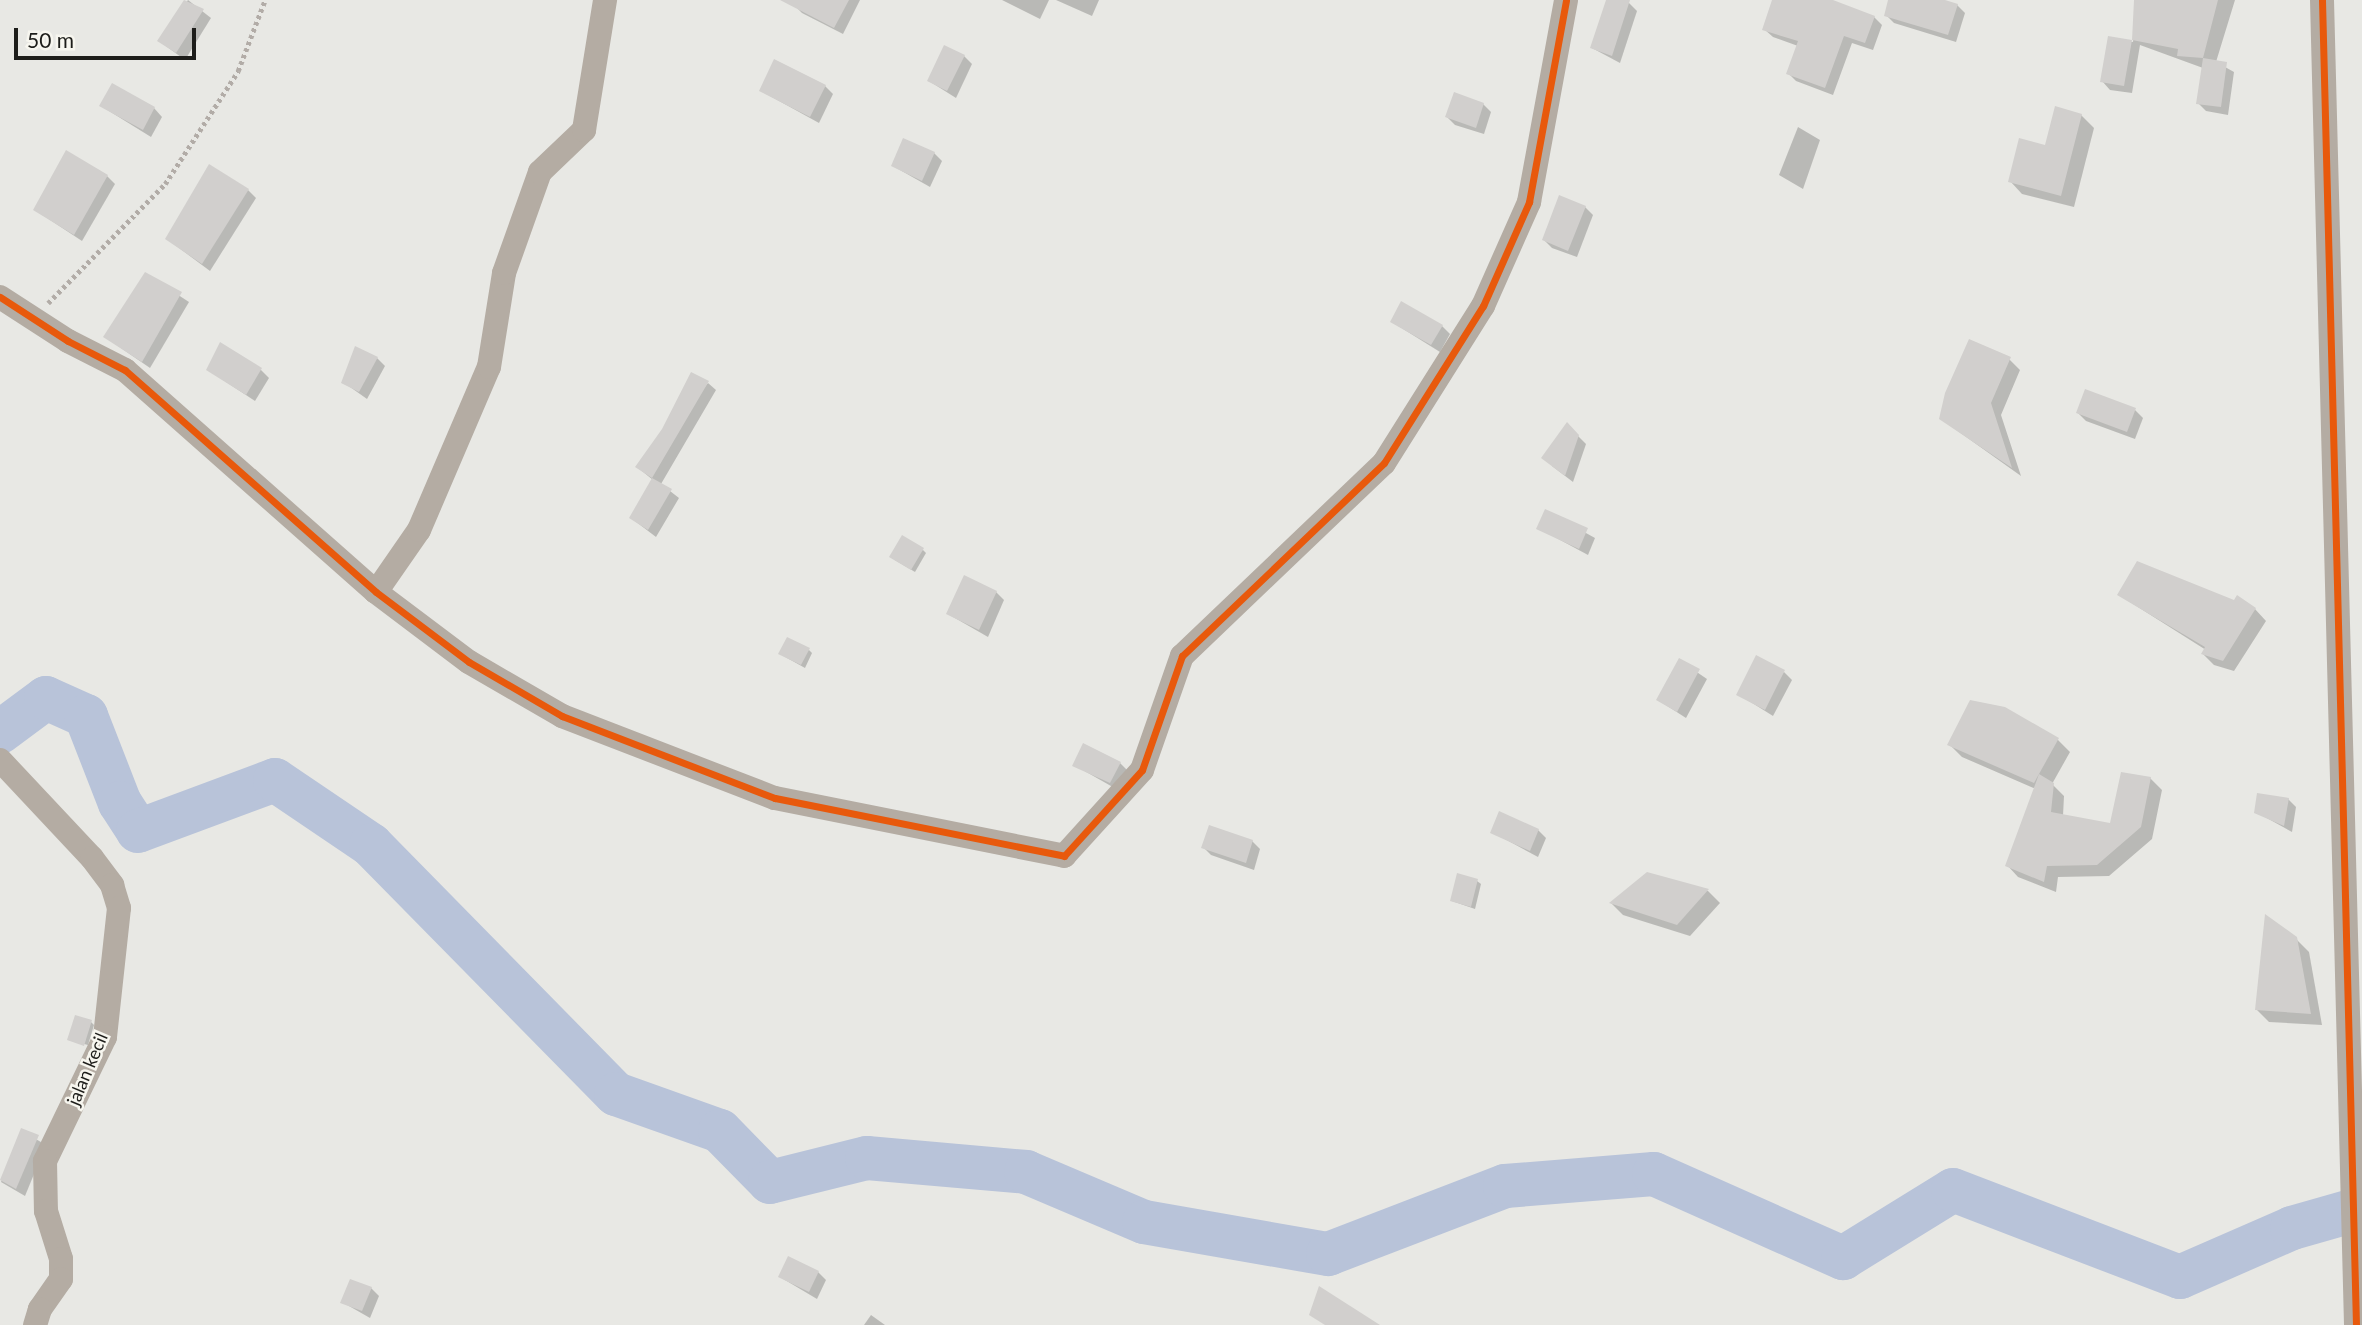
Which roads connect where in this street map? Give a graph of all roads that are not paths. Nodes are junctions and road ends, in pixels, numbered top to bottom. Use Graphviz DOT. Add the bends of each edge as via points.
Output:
graph roads {
  1 [pos="605,0"];
  2 [pos="1566,0"];
  3 [pos="2322,0"];
  4 [pos="0,297"];
  5 [pos="376,592"];
  6 [pos="0,760"];
  7 [pos="2356,1313"];
  8 [pos="35,1325"];
  1 -- 5 [label="street" via="584,130 540,172 504,273 489,367 419,530"];
  2 -- 5 [label="street" via="1529,202 1483,306 1384,463 1182,656 1142,771 1064,856 775,798 587,726 469,662"];
  3 -- 7 [label="street"];
  4 -- 5 [label="street" via="68,341 125,370"];
  6 -- 8 [label="street, jalan kecil" via="112,885 120,924 105,1037 46,1161 46,1211 61,1259 61,1279 40,1309"];
}
